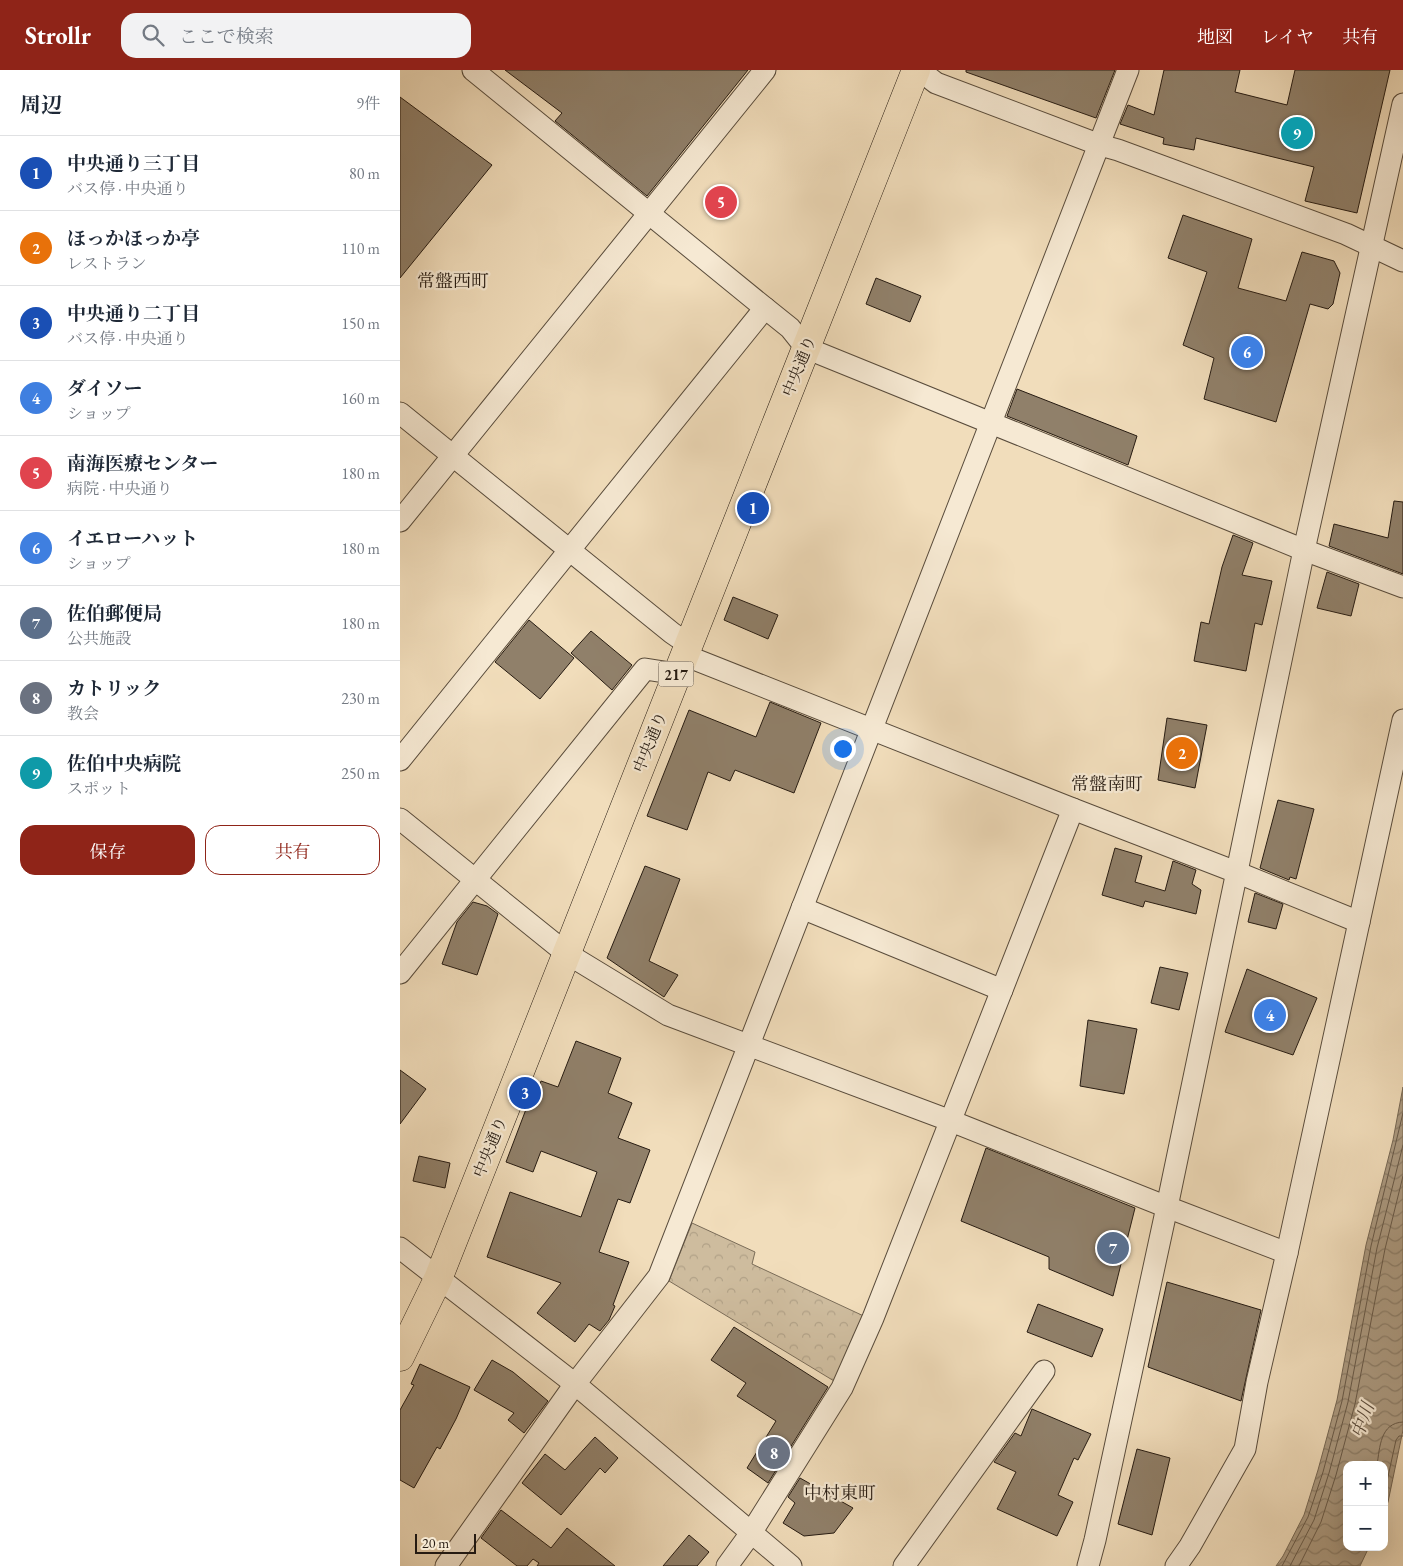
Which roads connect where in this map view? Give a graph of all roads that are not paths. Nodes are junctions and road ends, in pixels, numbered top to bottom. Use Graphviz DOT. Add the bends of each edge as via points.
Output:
graph roads {
  1 [pos="473,70"];
  2 [pos="764,70"];
  3 [pos="917,70"];
  4 [pos="1128,70"];
  5 [pos="1403,104"];
  6 [pos="1100,145"];
  7 [pos="648,214"];
  8 [pos="1373,246"];
  9 [pos="1403,261"];
  10 [pos="765,308"];
  11 [pos="806,348"];
  12 [pos="400,413"];
  13 [pos="991,423"];
  14 [pos="453,455"];
  15 [pos="400,521"];
  16 [pos="570,549"];
  17 [pos="1304,550"];
  18 [pos="1403,587"];
  19 [pos="683,657"];
  20 [pos="1403,720"];
  21 [pos="872,729"];
  22 [pos="400,760"];
  23 [pos="1073,809"];
  24 [pos="400,819"];
  25 [pos="1236,872"];
  26 [pos="475,881"];
  27 [pos="802,908"];
  28 [pos="1359,922"];
  29 [pos="566,953"];
  30 [pos="400,974"];
  31 [pos="1002,990"];
  32 [pos="750,1044"];
  33 [pos="951,1121"];
  34 [pos="1167,1207"];
  35 [pos="400,1248"];
  36 [pos="1287,1253"];
  37 [pos="438,1279"];
  38 [pos="400,1356"];
  39 [pos="1044,1371"];
  40 [pos="575,1384"];
  41 [pos="751,1532"];
  42 [pos="446,1566"];
  43 [pos="727,1566"];
  44 [pos="791,1566"];
  45 [pos="904,1566"];
  46 [pos="1088,1566"];
  47 [pos="1176,1566"];
  1 -- 7 [label="street"];
  2 -- 7 [label="street"];
  3 -- 6 [label="street" via="936,84"];
  3 -- 11 [label="highway, 中央通り / 217"];
  4 -- 6 [label="street"];
  5 -- 8 [label="street"];
  6 -- 8 [label="street"];
  6 -- 13 [label="street"];
  7 -- 10 [label="street"];
  7 -- 14 [label="street"];
  8 -- 9 [label="street"];
  8 -- 17 [label="street"];
  10 -- 11 [label="street" via="790,328"];
  10 -- 16 [label="street"];
  11 -- 13 [label="street"];
  11 -- 19 [label="highway, 中央通り / 217"];
  12 -- 14 [label="street"];
  13 -- 17 [label="street"];
  13 -- 21 [label="street"];
  14 -- 15 [label="street"];
  14 -- 16 [label="street"];
  16 -- 19 [label="street" via="672,633"];
  16 -- 22 [label="street"];
  17 -- 18 [label="street"];
  17 -- 25 [label="street"];
  19 -- 21 [label="street"];
  19 -- 26 [label="street" via="645,669"];
  19 -- 29 [label="highway, 中央通り / 217"];
  20 -- 28 [label="street"];
  21 -- 23 [label="street"];
  21 -- 27 [label="street"];
  23 -- 25 [label="street"];
  23 -- 31 [label="street"];
  24 -- 26 [label="street"];
  25 -- 28 [label="street"];
  25 -- 34 [label="street"];
  26 -- 29 [label="street"];
  26 -- 30 [label="street"];
  27 -- 31 [label="street"];
  27 -- 32 [label="street"];
  28 -- 36 [label="street"];
  29 -- 32 [label="street" via="668,1015"];
  29 -- 37 [label="highway, 中央通り / 217"];
  31 -- 33 [label="street"];
  32 -- 33 [label="street"];
  32 -- 40 [label="street" via="659,1276"];
  33 -- 34 [label="street"];
  33 -- 41 [label="street" via="842,1388"];
  34 -- 36 [label="street"];
  34 -- 46 [label="street"];
  35 -- 37 [label="street"];
  36 -- 47 [label="street" via="1244,1448"];
  37 -- 38 [label="highway, 中央通り / 217"];
  37 -- 40 [label="street"];
  39 -- 45 [label="street"];
  40 -- 41 [label="street"];
  40 -- 42 [label="street"];
  41 -- 43 [label="street"];
  41 -- 44 [label="street"];
}
